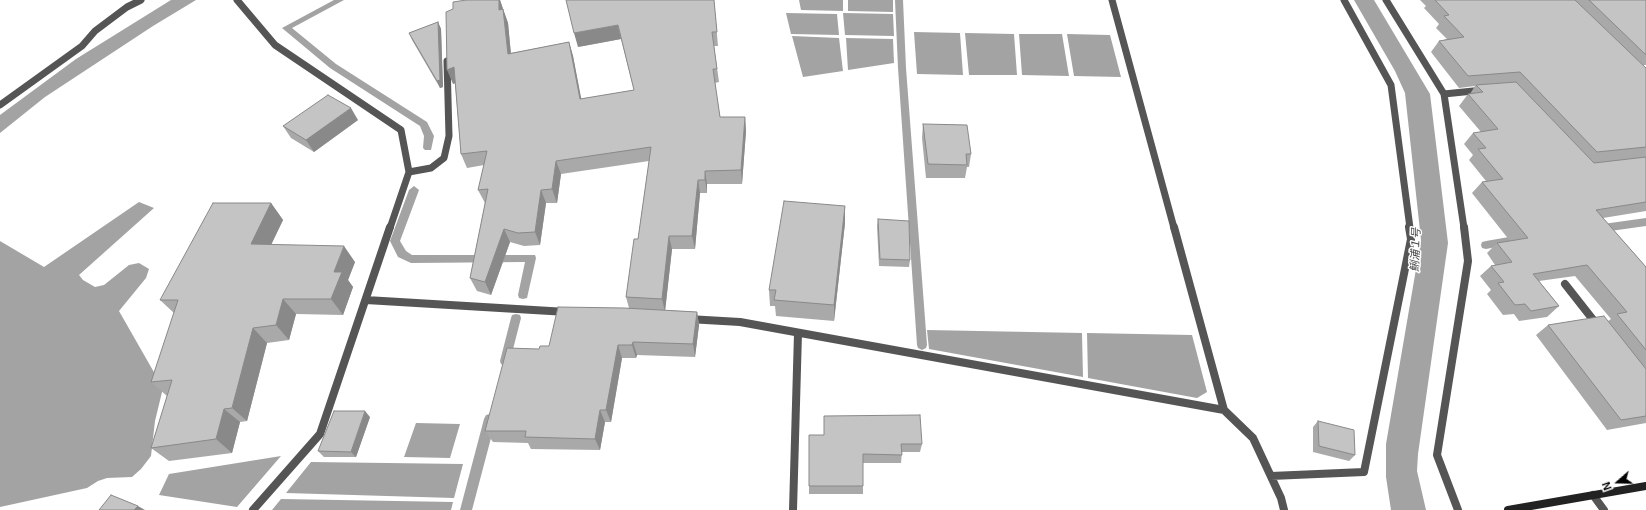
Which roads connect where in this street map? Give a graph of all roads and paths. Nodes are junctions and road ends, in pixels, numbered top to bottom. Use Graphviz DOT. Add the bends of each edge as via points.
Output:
graph roads {
  1 [pos="141,0"];
  2 [pos="237,0"];
  3 [pos="1112,0"];
  4 [pos="1344,0"];
  5 [pos="1386,0"];
  6 [pos="447,53"];
  7 [pos="1487,90"];
  8 [pos="1444,94"];
  9 [pos="0,105"];
  10 [pos="409,172"];
  11 [pos="1565,284"];
  12 [pos="366,300"];
  13 [pos="572,312"];
  14 [pos="680,319"];
  15 [pos="798,332"];
  16 [pos="1603,332"];
  17 [pos="1224,410"];
  18 [pos="1271,476"];
  19 [pos="1646,486"];
  20 [pos="1593,496"];
  21 [pos="253,510"];
  22 [pos="793,510"];
  23 [pos="1284,510"];
  24 [pos="1458,510"];
  25 [pos="1508,510"];
  26 [pos="1604,510"];
  1 -- 9 [label="street" via="95,31 82,46"];
  2 -- 10 [label="street" via="275,45 401,130"];
  3 -- 17 [label="street"];
  4 -- 18 [label="street" via="1391,85 1411,239 1364,472"];
  5 -- 8 [label="street"];
  6 -- 10 [label="street" via="449,136 444,158 431,168"];
  7 -- 8 [label="street"];
  8 -- 24 [label="street" via="1468,261 1437,455"];
  10 -- 12 [label="street"];
  11 -- 16 [label="street"];
  12 -- 13 [label="street"];
  12 -- 21 [label="street" via="320,434"];
  14 -- 15 [label="street" via="740,322"];
  15 -- 17 [label="street"];
  15 -- 22 [label="street"];
  17 -- 18 [label="street" via="1253,438"];
  18 -- 23 [label="street"];
  19 -- 20 [label="street"];
  20 -- 25 [label="street"];
  20 -- 26 [label="street"];
}
